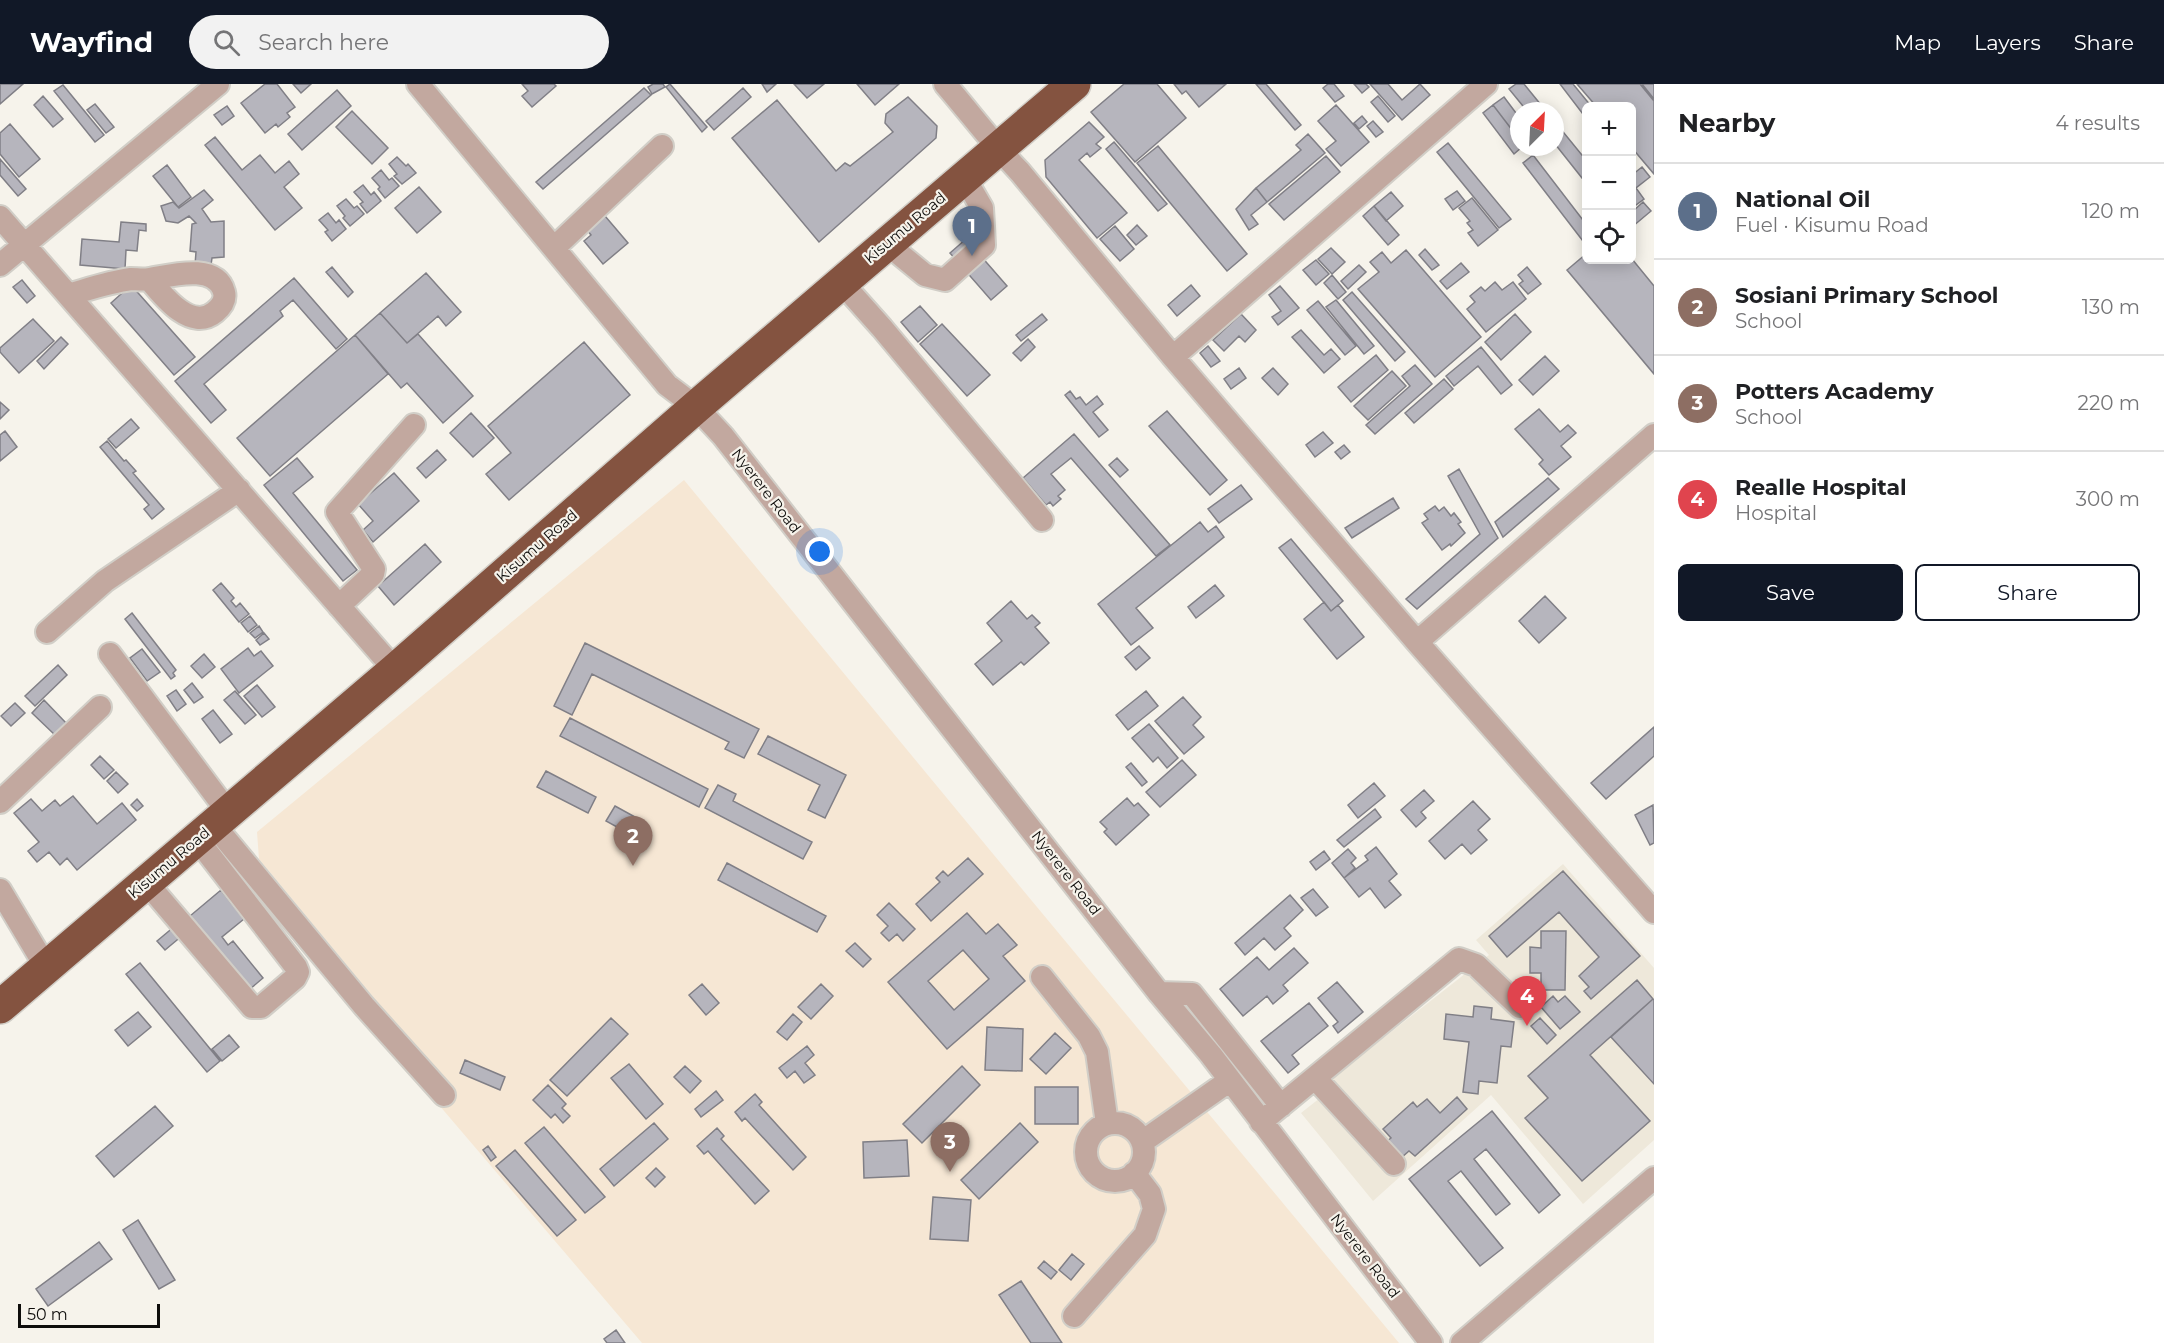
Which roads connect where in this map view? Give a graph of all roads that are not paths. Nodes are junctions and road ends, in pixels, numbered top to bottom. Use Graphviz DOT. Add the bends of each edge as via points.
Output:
graph roads {
  1 [pos="218,84"];
  2 [pos="418,84"];
  3 [pos="945,84"];
  4 [pos="1074,84"];
  5 [pos="1486,84"];
  6 [pos="662,146"];
  7 [pos="998,148"];
  8 [pos="964,177"];
  9 [pos="0,217"];
  10 [pos="886,243"];
  11 [pos="24,244"];
  12 [pos="554,248"];
  13 [pos="0,265"];
  14 [pos="149,279"];
  15 [pos="841,282"];
  16 [pos="68,295"];
  17 [pos="1173,357"];
  18 [pos="696,407"];
  19 [pos="414,425"];
  20 [pos="1654,435"];
  21 [pos="239,490"];
  22 [pos="1042,520"];
  23 [pos="339,606"];
  24 [pos="47,632"];
  25 [pos="1417,642"];
  26 [pos="110,654"];
  27 [pos="395,670"];
  28 [pos="100,707"];
  29 [pos="0,802"];
  30 [pos="213,825"];
  31 [pos="146,882"];
  32 [pos="0,890"];
  33 [pos="1654,912"];
  34 [pos="46,967"];
  35 [pos="1042,977"];
  36 [pos="1159,993"];
  37 [pos="4,996"];
  38 [pos="1520,1007"];
  39 [pos="1229,1041"];
  40 [pos="1211,1055"];
  41 [pos="1316,1078"];
  42 [pos="1229,1081"];
  43 [pos="444,1095"];
  44 [pos="1281,1106"];
  45 [pos="1261,1122"];
  46 [pos="1107,1124"];
  47 [pos="1142,1142"];
  48 [pos="1394,1164"];
  49 [pos="1134,1173"];
  50 [pos="1654,1178"];
  51 [pos="1074,1316"];
  52 [pos="1431,1343"];
  53 [pos="1462,1343"];
  1 -- 11 [label="street"];
  2 -- 12 [label="street, Nyerere Road"];
  3 -- 7 [label="street"];
  4 -- 7 [label="highway, Kisumu Road"];
  5 -- 17 [label="street"];
  6 -- 12 [label="street"];
  7 -- 8 [label="highway, Kisumu Road"];
  7 -- 17 [label="street"];
  8 -- 10 [label="highway, Kisumu Road"];
  8 -- 10 [label="street" via="982,208 984,245 945,280 925,275"];
  9 -- 11 [label="street"];
  10 -- 15 [label="highway, Kisumu Road"];
  11 -- 13 [label="street"];
  11 -- 16 [label="street"];
  12 -- 18 [label="street, Nyerere Road" via="667,385"];
  14 -- 16 [label="street" via="133,279"];
  15 -- 18 [label="highway, Kisumu Road"];
  15 -- 22 [label="street"];
  16 -- 21 [label="street"];
  17 -- 25 [label="street"];
  18 -- 27 [label="highway, Kisumu Road"];
  18 -- 36 [label="street, Nyerere Road" via="723,436"];
  19 -- 23 [label="street" via="337,512 374,569"];
  20 -- 25 [label="street"];
  21 -- 23 [label="street"];
  21 -- 24 [label="street" via="105,581"];
  23 -- 27 [label="street"];
  25 -- 33 [label="street"];
  26 -- 30 [label="street"];
  27 -- 30 [label="highway, Kisumu Road"];
  28 -- 29 [label="street"];
  30 -- 31 [label="highway, Kisumu Road"];
  30 -- 31 [label="street" via="298,972 261,1007 252,1007"];
  30 -- 43 [label="street"];
  31 -- 34 [label="highway, Kisumu Road"];
  32 -- 34 [label="street"];
  34 -- 37 [label="highway, Kisumu Road"];
  35 -- 46 [label="street" via="1089,1036 1097,1052"];
  36 -- 39 [label="street" via="1191,994"];
  36 -- 40 [label="street, Nyerere Road"];
  38 -- 41 [label="street" via="1476,965 1459,958"];
  39 -- 40 [label="street"];
  39 -- 44 [label="street"];
  40 -- 42 [label="street, Nyerere Road"];
  41 -- 44 [label="street"];
  41 -- 48 [label="street"];
  42 -- 45 [label="street, Nyerere Road"];
  42 -- 47 [label="street"];
  44 -- 45 [label="street"];
  45 -- 52 [label="street, Nyerere Road"];
  46 -- 47 [label="street" via="1124,1124"];
  46 -- 49 [label="street" via="1088,1140 1090,1166 1110,1180"];
  47 -- 49 [label="street" via="1143,1159"];
  49 -- 51 [label="street" via="1150,1194 1154,1209 1145,1236"];
  50 -- 53 [label="street"];
}
